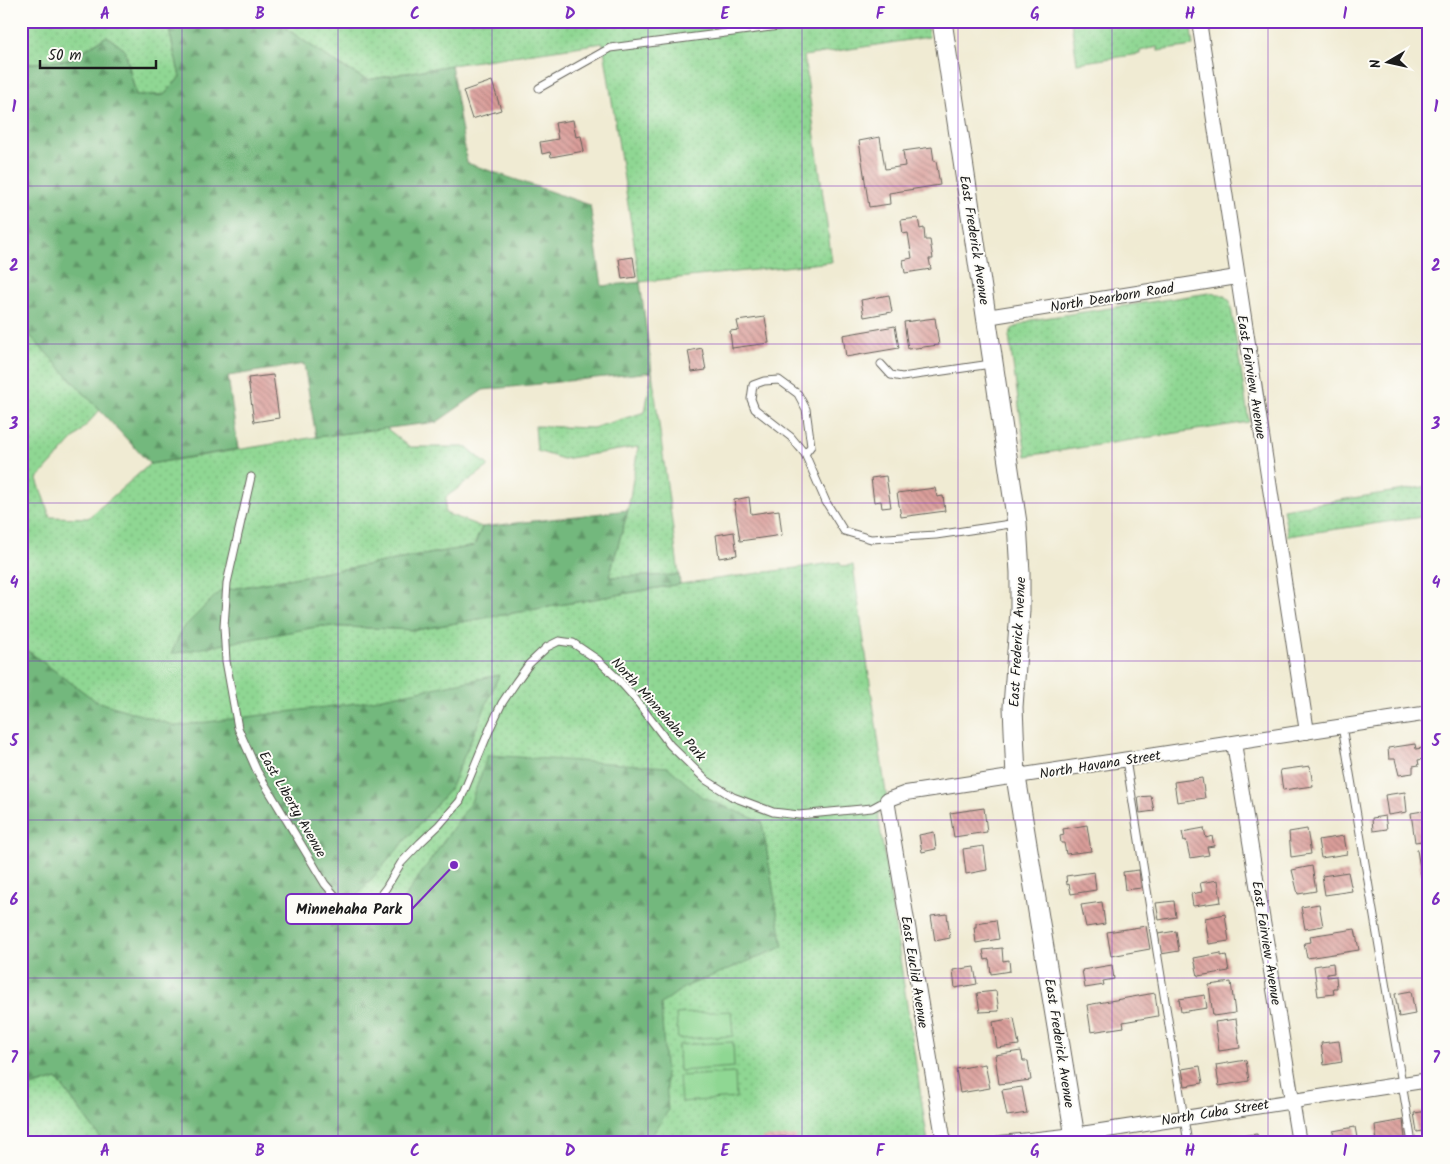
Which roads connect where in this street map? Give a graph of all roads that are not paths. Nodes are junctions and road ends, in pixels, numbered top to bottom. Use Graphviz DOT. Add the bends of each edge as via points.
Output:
graph roads {
  1 [pos="818,21"];
  2 [pos="942,21"];
  3 [pos="1199,21"];
  4 [pos="539,88"];
  5 [pos="1237,278"];
  6 [pos="987,316"];
  7 [pos="994,363"];
  8 [pos="881,364"];
  9 [pos="805,454"];
  10 [pos="251,477"];
  11 [pos="1017,523"];
  12 [pos="1429,713"];
  13 [pos="1342,726"];
  14 [pos="1307,732"];
  15 [pos="1234,743"];
  16 [pos="1126,760"];
  17 [pos="1016,777"];
  18 [pos="887,800"];
  19 [pos="773,812"];
  20 [pos="368,911"];
  21 [pos="1429,1080"];
  22 [pos="1402,1084"];
  23 [pos="1292,1100"];
  24 [pos="1184,1117"];
  25 [pos="1075,1139"];
  26 [pos="944,1143"];
  27 [pos="1001,1143"];
  28 [pos="1188,1143"];
  29 [pos="1299,1143"];
  30 [pos="1412,1143"];
  1 -- 4 [label="lane" via="610,48"];
  2 -- 6 [label="main road, East Frederick Avenue"];
  3 -- 5 [label="street, East Fairview Avenue"];
  5 -- 6 [label="street, North Dearborn Road"];
  5 -- 14 [label="street, East Fairview Avenue"];
  6 -- 7 [label="main road, East Frederick Avenue"];
  7 -- 8 [label="lane" via="902,377 891,374"];
  7 -- 11 [label="main road, East Frederick Avenue"];
  9 -- 9 [label="lane" via="755,408 751,399 753,385 779,380 798,394 806,409 811,446"];
  9 -- 11 [label="lane" via="826,502 844,531 872,539 936,535"];
  10 -- 20 [label="lane, East Liberty Avenue" via="227,583 224,627 226,661 238,728 257,771 325,884 345,906"];
  11 -- 17 [label="main road, East Frederick Avenue" via="1020,592 1013,707"];
  12 -- 13 [label="street, North Havana Street"];
  13 -- 14 [label="street, North Havana Street"];
  13 -- 22 [label="lane"];
  14 -- 15 [label="street, North Havana Street"];
  15 -- 16 [label="street, North Havana Street"];
  15 -- 23 [label="street, East Fairview Avenue"];
  16 -- 17 [label="street, North Havana Street"];
  16 -- 24 [label="lane"];
  17 -- 18 [label="street, North Havana Street" via="906,793"];
  17 -- 25 [label="main road, East Frederick Avenue"];
  18 -- 19 [label="lane, North Havana Street" via="872,808 834,813"];
  18 -- 26 [label="street, East Euclid Avenue"];
  19 -- 20 [label="lane, North Minnehaha Park" via="733,797 706,780 670,745 616,677 573,643 559,641 547,647 529,664 502,703 460,801 401,863"];
  21 -- 22 [label="street, North Cuba Street"];
  22 -- 23 [label="street, North Cuba Street"];
  22 -- 30 [label="lane"];
  23 -- 24 [label="street, North Cuba Street"];
  23 -- 29 [label="street, East Fairview Avenue"];
  24 -- 25 [label="street, North Cuba Street"];
  24 -- 28 [label="lane"];
  25 -- 27 [label="street, North Cuba Street"];
}
